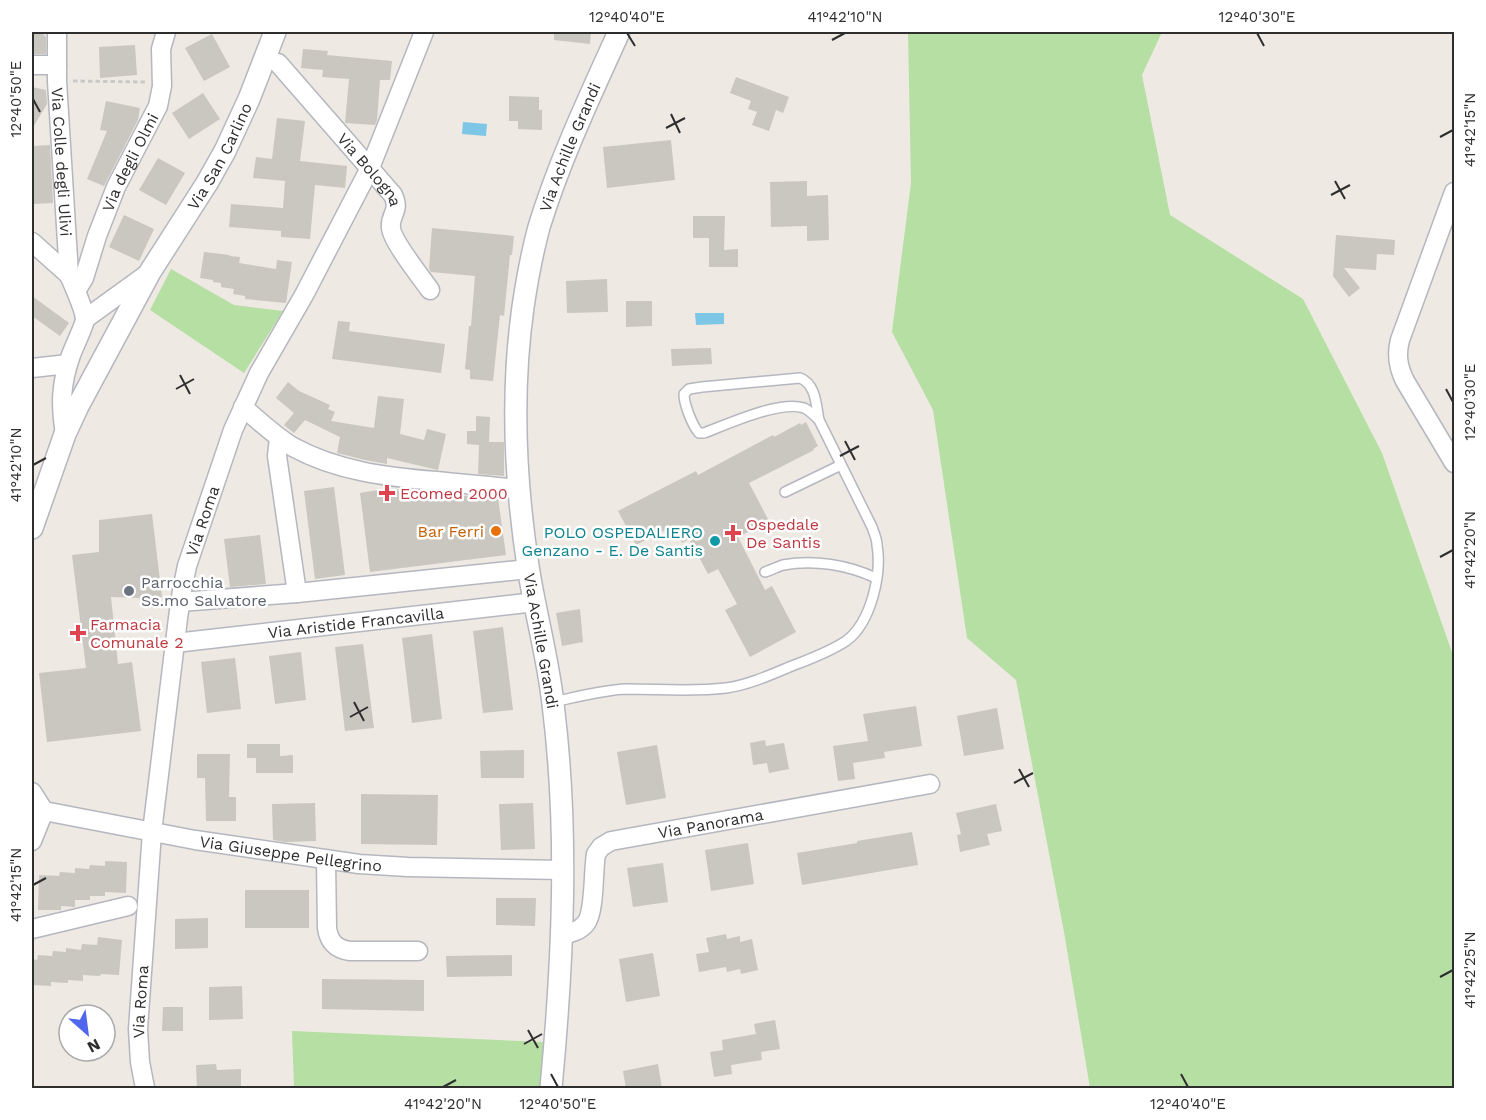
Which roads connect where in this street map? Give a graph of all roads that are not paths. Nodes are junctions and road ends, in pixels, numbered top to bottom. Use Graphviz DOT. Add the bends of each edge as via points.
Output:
graph roads {
  1 [pos="57,32"];
  2 [pos="166,32"];
  3 [pos="275,32"];
  4 [pos="424,32"];
  5 [pos="619,32"];
  6 [pos="278,63"];
  7 [pos="32,65"];
  8 [pos="57,73"];
  9 [pos="370,168"];
  10 [pos="1455,192"];
  11 [pos="32,242"];
  12 [pos="150,272"];
  13 [pos="73,283"];
  14 [pos="430,290"];
  15 [pos="85,319"];
  16 [pos="68,364"];
  17 [pos="32,368"];
  18 [pos="243,407"];
  19 [pos="819,420"];
  20 [pos="65,434"];
  21 [pos="279,438"];
  22 [pos="1455,463"];
  23 [pos="841,465"];
  24 [pos="518,489"];
  25 [pos="785,492"];
  26 [pos="32,528"];
  27 [pos="528,569"];
  28 [pos="765,572"];
  29 [pos="876,578"];
  30 [pos="297,593"];
  31 [pos="535,602"];
  32 [pos="180,603"];
  33 [pos="175,642"];
  34 [pos="553,702"];
  35 [pos="930,784"];
  36 [pos="32,792"];
  37 [pos="44,811"];
  38 [pos="152,832"];
  39 [pos="32,841"];
  40 [pos="326,860"];
  41 [pos="563,870"];
  42 [pos="128,906"];
  43 [pos="32,929"];
  44 [pos="561,935"];
  45 [pos="418,951"];
  46 [pos="145,1089"];
  47 [pos="551,1089"];
  1 -- 8 [label="street, Via Colle degli Ulivi"];
  2 -- 13 [label="street, Via degli Olmi" via="160,49 158,106 116,187 84,278"];
  3 -- 12 [label="street, Via San Carlino" via="225,151"];
  4 -- 9 [label="street, Via Roma"];
  5 -- 24 [label="street, Via Achille Grandi" via="563,159 533,252 517,384"];
  6 -- 9 [label="street, Via Bologna"];
  7 -- 8 [label="street"];
  8 -- 13 [label="street, Via Colle degli Ulivi"];
  9 -- 14 [label="street, Via Bologna" via="395,202 391,228 395,240"];
  9 -- 18 [label="street, Via Roma"];
  10 -- 22 [label="street" via="1397,354 1405,381"];
  11 -- 13 [label="street"];
  12 -- 15 [label="street, Via San Carlino"];
  12 -- 20 [label="street, Via San Carlino"];
  13 -- 15 [label="street"];
  15 -- 16 [label="street, Via San Carlino"];
  16 -- 17 [label="street"];
  16 -- 20 [label="street, Via San Carlino" via="61,399"];
  18 -- 21 [label="street"];
  18 -- 32 [label="street, Via Roma" via="190,557"];
  19 -- 19 [label="lane" via="805,408 786,407 699,433 683,397 689,389 800,378 811,388"];
  19 -- 23 [label="lane"];
  20 -- 26 [label="street, Via San Carlino"];
  21 -- 24 [label="street" via="314,457 366,472"];
  21 -- 30 [label="street" via="277,456"];
  23 -- 25 [label="lane"];
  23 -- 29 [label="lane" via="877,543"];
  24 -- 27 [label="street, Via Achille Grandi"];
  27 -- 30 [label="street"];
  27 -- 31 [label="street, Via Achille Grandi"];
  28 -- 29 [label="lane" via="811,563 838,565"];
  29 -- 34 [label="lane" via="865,618 846,641 782,670 729,688 623,689"];
  30 -- 32 [label="street"];
  31 -- 33 [label="street, Via Aristide Francavilla"];
  31 -- 34 [label="street, Via Achille Grandi"];
  32 -- 33 [label="street, Via Roma"];
  33 -- 38 [label="street, Via Roma"];
  34 -- 41 [label="street, Via Achille Grandi"];
  35 -- 44 [label="street, Via Panorama" via="611,841 596,854 590,918 576,932"];
  36 -- 37 [label="street"];
  37 -- 38 [label="street, Via Giuseppe Pellegrino"];
  37 -- 39 [label="street"];
  38 -- 40 [label="street, Via Giuseppe Pellegrino"];
  38 -- 46 [label="street, Via Roma" via="138,1034"];
  40 -- 41 [label="street, Via Giuseppe Pellegrino" via="391,867"];
  40 -- 45 [label="street" via="327,928 334,945 350,951"];
  41 -- 44 [label="street, Via Achille Grandi"];
  42 -- 43 [label="street"];
  44 -- 47 [label="street, Via Achille Grandi"];
}
